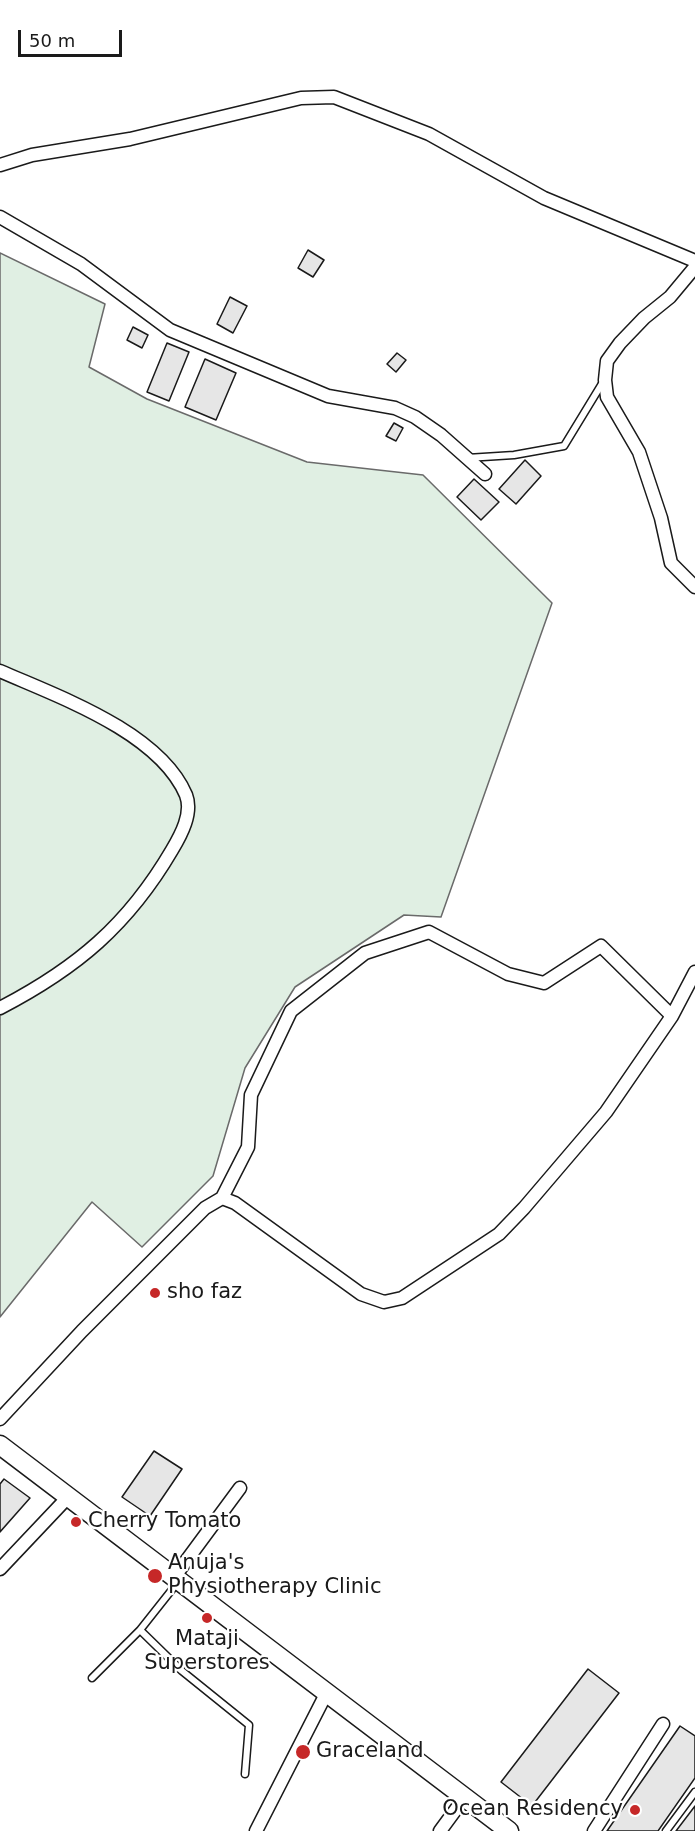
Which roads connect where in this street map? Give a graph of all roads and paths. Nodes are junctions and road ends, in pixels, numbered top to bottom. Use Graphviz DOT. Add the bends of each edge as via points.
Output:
graph roads {
  1 [pos="0,165"];
  2 [pos="0,217"];
  3 [pos="695,261"];
  4 [pos="695,267"];
  5 [pos="605,380"];
  6 [pos="467,458"];
  7 [pos="485,474"];
  8 [pos="695,587"];
  9 [pos="0,670"];
  10 [pos="695,972"];
  11 [pos="0,1008"];
  12 [pos="672,1016"];
  13 [pos="222,1198"];
  14 [pos="0,1419"];
  15 [pos="0,1445"];
  16 [pos="240,1488"];
  17 [pos="69,1496"];
  18 [pos="0,1569"];
  19 [pos="177,1577"];
  20 [pos="140,1630"];
  21 [pos="92,1678"];
  22 [pos="327,1692"];
  23 [pos="663,1724"];
  24 [pos="244,1774"];
  25 [pos="695,1792"];
  26 [pos="465,1797"];
  27 [pos="256,1831"];
  28 [pos="440,1831"];
  29 [pos="509,1831"];
  30 [pos="594,1831"];
  31 [pos="666,1831"];
  1 -- 3 [label="street" via="301,98 334,97 429,134 544,198"];
  2 -- 6 [label="street" via="81,264 170,330 328,396 395,408 415,417"];
  4 -- 5 [label="street" via="670,297 620,343 607,362"];
  5 -- 6 [label="lane" via="564,446"];
  5 -- 8 [label="street" via="607,397 639,452 671,563"];
  6 -- 7 [label="street"];
  9 -- 11 [label="street" via="116,725 170,770 189,807 180,836 156,878 125,918 81,958"];
  10 -- 12 [label="street"];
  12 -- 13 [label="street" via="606,1112 499,1234 402,1298 384,1302 361,1294 235,1203"];
  12 -- 13 [label="street" via="601,946 544,983 508,974 429,932 365,953 291,1011 251,1095 248,1147"];
  13 -- 14 [label="street" via="198,1216 82,1331"];
  15 -- 17 [label="main road"];
  16 -- 19 [label="street"];
  17 -- 18 [label="street"];
  17 -- 19 [label="main road"];
  19 -- 20 [label="lane"];
  19 -- 22 [label="main road"];
  20 -- 21 [label="lane"];
  20 -- 24 [label="lane" via="182,1671 249,1725"];
  22 -- 26 [label="main road"];
  22 -- 27 [label="street"];
  23 -- 30 [label="street"];
  25 -- 31 [label="lane"];
  26 -- 28 [label="street"];
  26 -- 29 [label="main road"];
}
